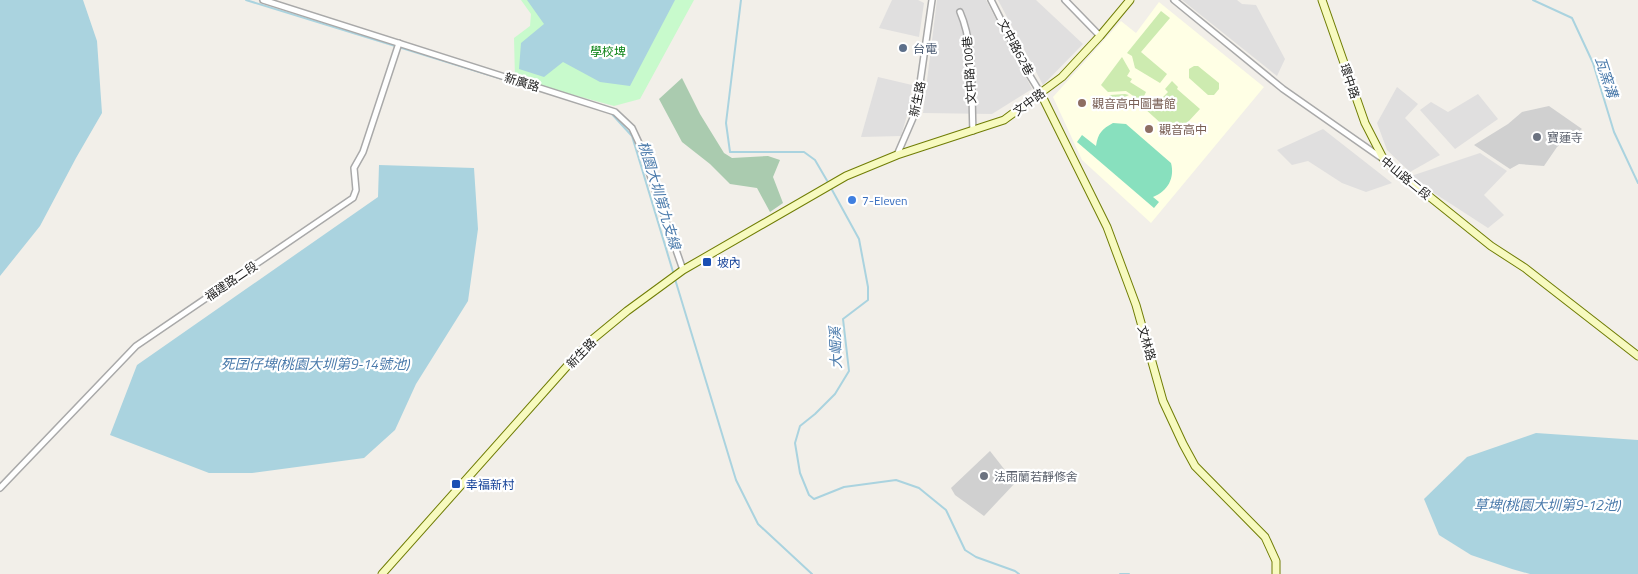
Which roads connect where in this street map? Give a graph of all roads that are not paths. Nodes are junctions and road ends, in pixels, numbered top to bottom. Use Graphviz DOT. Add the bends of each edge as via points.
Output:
graph roads {
  1 [pos="263,0"];
  2 [pos="932,0"];
  3 [pos="991,0"];
  4 [pos="1065,0"];
  5 [pos="1130,0"];
  6 [pos="1174,0"];
  7 [pos="1322,0"];
  8 [pos="960,12"];
  9 [pos="1100,36"];
  10 [pos="399,43"];
  11 [pos="1041,94"];
  12 [pos="973,131"];
  13 [pos="897,155"];
  14 [pos="1384,160"];
  15 [pos="683,270"];
  16 [pos="1638,356"];
  17 [pos="0,488"];
  18 [pos="382,574"];
  19 [pos="1276,574"];
  1 -- 10 [label="street, 新廣路"];
  2 -- 13 [label="street, 新生路" via="916,111"];
  3 -- 11 [label="street, 文中路62巷"];
  4 -- 9 [label="street"];
  5 -- 9 [label="street, 文中路"];
  6 -- 14 [label="street, 中山路二段" via="1283,89"];
  7 -- 14 [label="street, 環中路" via="1365,124"];
  8 -- 12 [label="street, 文中路100巷" via="966,26"];
  9 -- 11 [label="street, 文中路"];
  10 -- 15 [label="street, 新廣路" via="615,112 632,128 640,143"];
  10 -- 17 [label="street, 福建路二段" via="365,146 354,168 356,190 353,198 136,346"];
  11 -- 12 [label="street, 文中路" via="1004,120"];
  11 -- 19 [label="street, 文林路" via="1107,227 1136,305 1163,401 1183,444 1196,466 1265,537 1276,561"];
  12 -- 13 [label="street, 文中路"];
  13 -- 15 [label="street, 新生路" via="829,185"];
  14 -- 16 [label="street, 中山路二段" via="1491,246 1525,268"];
  15 -- 18 [label="street, 新生路" via="593,339"];
}
